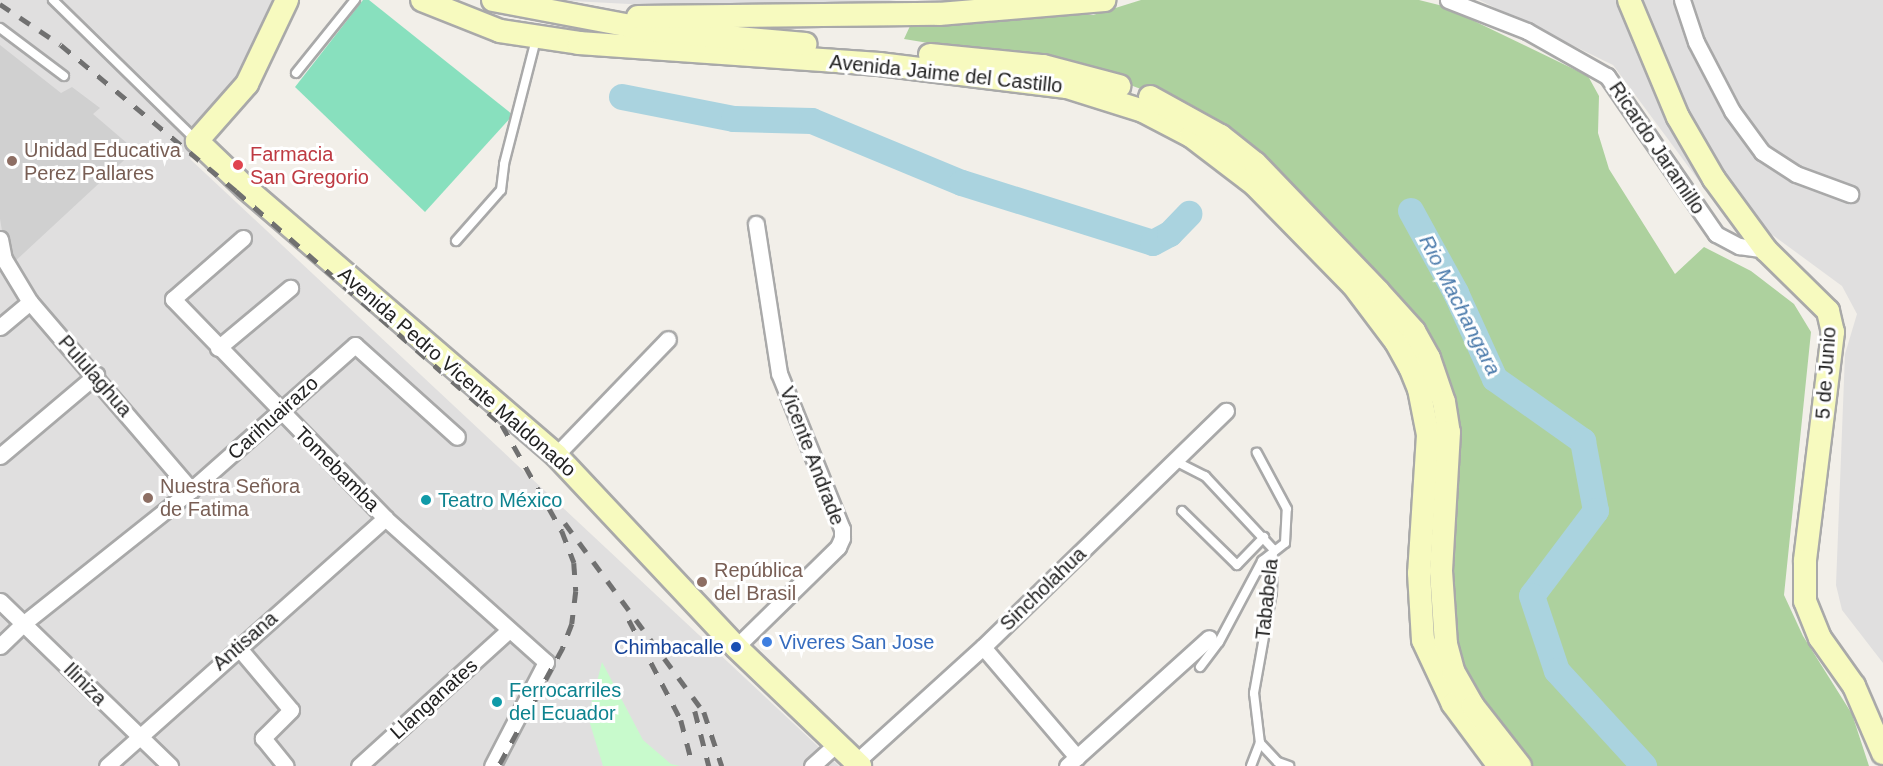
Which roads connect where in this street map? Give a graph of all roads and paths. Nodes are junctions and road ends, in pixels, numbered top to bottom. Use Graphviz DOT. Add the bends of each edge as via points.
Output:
graph roads {
  1 [pos="53,0"];
  2 [pos="287,0"];
  3 [pos="355,0"];
  4 [pos="422,0"];
  5 [pos="493,0"];
  6 [pos="1104,0"];
  7 [pos="1448,0"];
  8 [pos="1629,0"];
  9 [pos="1682,0"];
  10 [pos="589,17"];
  11 [pos="0,28"];
  12 [pos="536,37"];
  13 [pos="296,73"];
  14 [pos="64,76"];
  15 [pos="197,141"];
  16 [pos="1850,194"];
  17 [pos="756,224"];
  18 [pos="0,238"];
  19 [pos="243,238"];
  20 [pos="456,241"];
  21 [pos="1766,250"];
  22 [pos="2,260"];
  23 [pos="290,288"];
  24 [pos="30,302"];
  25 [pos="0,327"];
  26 [pos="668,339"];
  27 [pos="218,348"];
  28 [pos="96,375"];
  29 [pos="1226,411"];
  30 [pos="280,412"];
  31 [pos="457,438"];
  32 [pos="1257,453"];
  33 [pos="556,455"];
  34 [pos="0,456"];
  35 [pos="1175,461"];
  36 [pos="191,490"];
  37 [pos="1182,511"];
  38 [pos="385,518"];
  39 [pos="1264,537"];
  40 [pos="1274,553"];
  41 [pos="0,601"];
  42 [pos="24,623"];
  43 [pos="508,631"];
  44 [pos="1209,638"];
  45 [pos="0,646"];
  46 [pos="238,647"];
  47 [pos="736,647"];
  48 [pos="983,647"];
  49 [pos="0,652"];
  50 [pos="1200,667"];
  51 [pos="137,736"];
  52 [pos="1260,743"];
  53 [pos="835,745"];
  54 [pos="1883,753"];
  55 [pos="1072,762"];
  56 [pos="858,764"];
  57 [pos="107,766"];
  58 [pos="170,766"];
  59 [pos="286,766"];
  60 [pos="359,766"];
  61 [pos="492,766"];
  62 [pos="812,766"];
  63 [pos="1251,766"];
  64 [pos="1289,766"];
  65 [pos="1499,766"];
  66 [pos="1520,766"];
  1 -- 15 [label="lane"];
  2 -- 15 [label="main road" via="247,84"];
  3 -- 13 [label="lane"];
  4 -- 12 [label="main road, Avenida Jaime del Castillo" via="478,24"];
  5 -- 10 [label="main road, Avenida Jaime del Castillo"];
  6 -- 10 [label="main road" via="939,14"];
  7 -- 21 [label="street, Ricardo Jaramillo" via="1527,31 1607,76 1716,234 1739,246"];
  8 -- 21 [label="main road, 5 de Junio" via="1678,117 1714,179"];
  9 -- 16 [label="street" via="1696,42 1732,111 1762,153 1796,174"];
  10 -- 66 [label="main road, Avenida Jaime del Castillo" via="657,31 1043,66 1082,74 1151,98 1230,142 1329,237 1414,331 1429,358 1444,402 1449,432 1441,571 1446,644 1454,671 1473,706"];
  11 -- 14 [label="lane"];
  12 -- 20 [label="lane" via="501,190"];
  12 -- 65 [label="main road, Avenida Jaime del Castillo" via="879,64 1067,87 1166,122 1228,164 1353,285 1396,342 1414,378 1428,435 1419,573 1423,640 1453,704"];
  15 -- 33 [label="main road, Avenida Pedro Vicente Maldonado" via="256,197"];
  17 -- 47 [label="street, Vicente Andrade" via="779,373 842,529 842,538 838,547"];
  18 -- 22 [label="street"];
  19 -- 27 [label="street, Tomebamba" via="173,299"];
  21 -- 54 [label="main road, 5 de Junio" via="1828,311 1833,332 1805,561 1805,601 1820,638 1854,686"];
  22 -- 24 [label="street, Pululaghua"];
  23 -- 27 [label="street"];
  24 -- 25 [label="street"];
  24 -- 28 [label="street, Pululaghua"];
  26 -- 33 [label="street"];
  27 -- 30 [label="street, Tomebamba"];
  28 -- 34 [label="street"];
  28 -- 36 [label="street, Pululaghua"];
  29 -- 35 [label="street, Sincholahua"];
  30 -- 31 [label="street, Carihuairazo" via="357,344"];
  30 -- 36 [label="street, Carihuairazo"];
  30 -- 38 [label="street, Tomebamba"];
  32 -- 40 [label="lane" via="1287,509 1285,543"];
  33 -- 47 [label="main road, Avenida Pedro Vicente Maldonado"];
  35 -- 39 [label="lane, Tababela" via="1205,476"];
  35 -- 48 [label="street, Sincholahua"];
  36 -- 42 [label="street, Carihuairazo"];
  37 -- 39 [label="lane" via="1237,565"];
  38 -- 43 [label="street, Tomebamba"];
  38 -- 46 [label="street, Antisana"];
  39 -- 40 [label="lane, Tababela"];
  40 -- 50 [label="lane" via="1262,561 1219,642"];
  40 -- 52 [label="lane, Tababela" via="1272,592 1254,693"];
  41 -- 42 [label="street, Iliniza"];
  42 -- 45 [label="street, Carihuairazo"];
  42 -- 49 [label="lane"];
  42 -- 51 [label="street, Iliniza"];
  43 -- 60 [label="street, Llanganates"];
  43 -- 61 [label="street, Tomebamba" via="545,660 546,666"];
  44 -- 55 [label="street"];
  46 -- 51 [label="street, Antisana"];
  46 -- 59 [label="street" via="291,710 263,738"];
  47 -- 53 [label="main road, Avenida Pedro Vicente Maldonado"];
  48 -- 55 [label="street"];
  48 -- 56 [label="street, Sincholahua"];
  51 -- 57 [label="street, Antisana"];
  51 -- 58 [label="street, Iliniza"];
  52 -- 63 [label="lane"];
  52 -- 64 [label="lane" via="1278,762"];
  53 -- 56 [label="main road, Avenida Pedro Vicente Maldonado"];
  53 -- 62 [label="street"];
}
